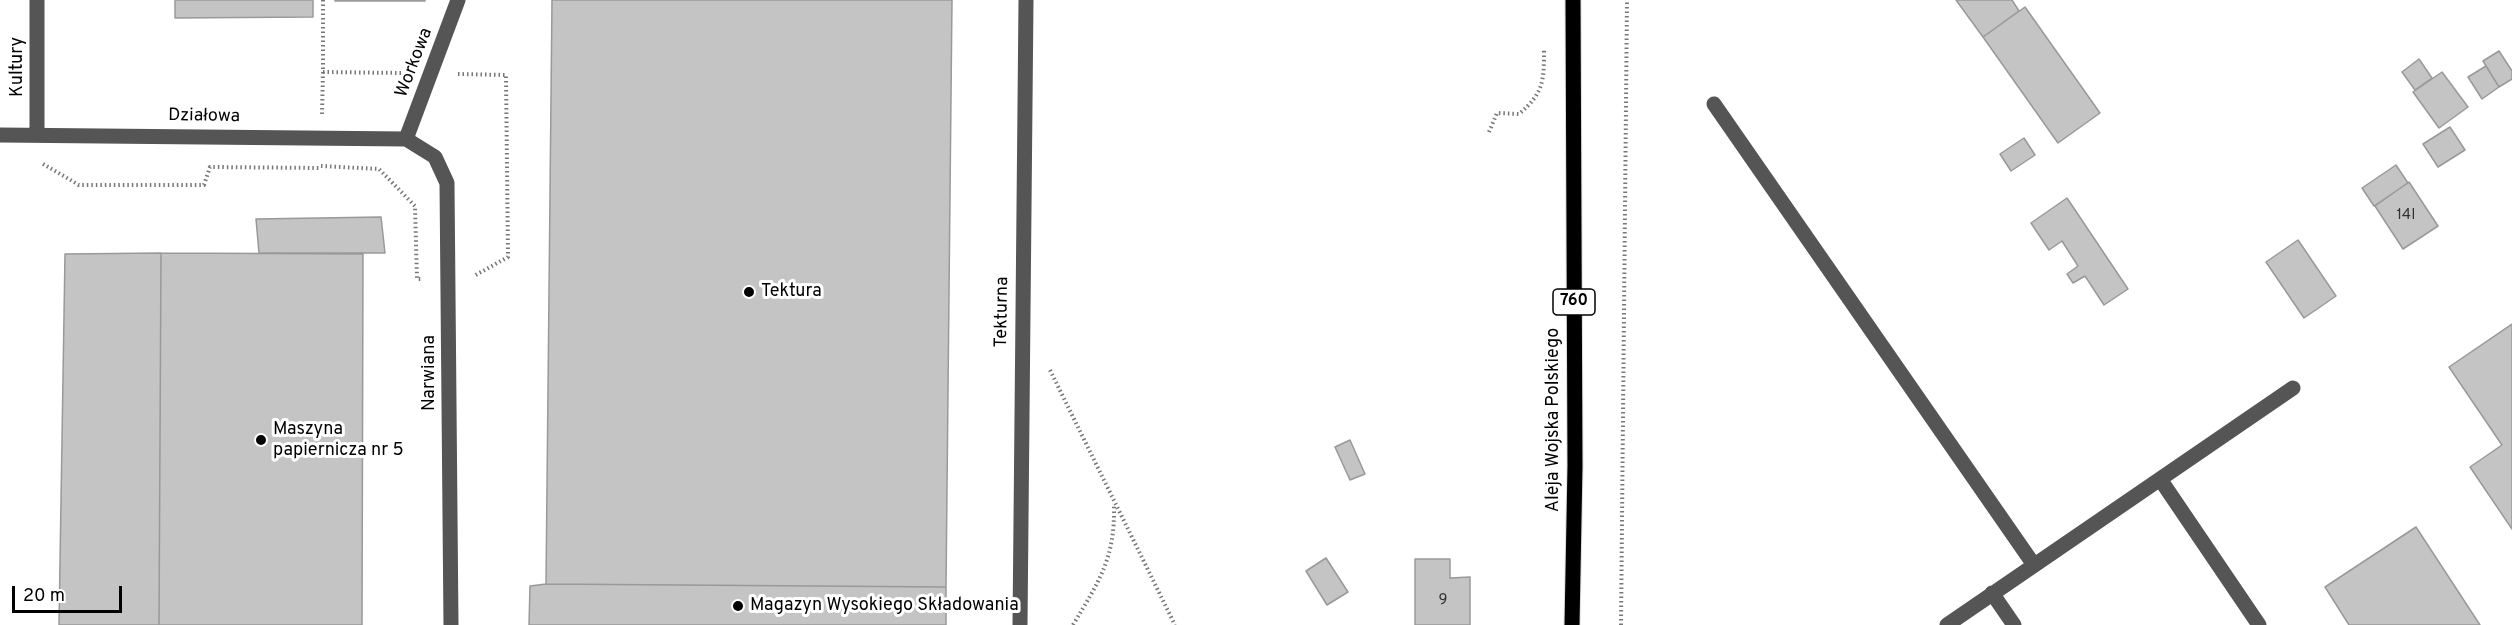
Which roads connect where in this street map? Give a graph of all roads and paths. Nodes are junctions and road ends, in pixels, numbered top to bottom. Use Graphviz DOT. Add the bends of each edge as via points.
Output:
graph roads {
  1 [pos="37,0"];
  2 [pos="458,0"];
  3 [pos="1026,0"];
  4 [pos="1573,0"];
  5 [pos="1627,0"];
  6 [pos="1544,42"];
  7 [pos="322,72"];
  8 [pos="1714,104"];
  9 [pos="1489,132"];
  10 [pos="37,134"];
  11 [pos="0,135"];
  12 [pos="322,138"];
  13 [pos="406,139"];
  14 [pos="37,164"];
  15 [pos="321,168"];
  16 [pos="449,279"];
  17 [pos="1046,362"];
  18 [pos="2293,388"];
  19 [pos="2160,479"];
  20 [pos="1114,502"];
  21 [pos="2034,565"];
  22 [pos="1992,593"];
  23 [pos="451,625"];
  24 [pos="1020,625"];
  25 [pos="1073,625"];
  26 [pos="1175,625"];
  27 [pos="1572,625"];
  28 [pos="1621,625"];
  29 [pos="1947,625"];
  30 [pos="2014,625"];
  31 [pos="2259,625"];
  1 -- 10 [label="street, Kultury"];
  2 -- 13 [label="street, Workowa"];
  3 -- 24 [label="street, Tekturna"];
  4 -- 27 [label="main road, Aleja Wojska Polskiego / 760"];
  5 -- 28 [label="path"];
  6 -- 9 [label="path" via="1544,74 1536,100 1520,114 1497,113"];
  7 -- 12 [label="path"];
  8 -- 21 [label="street"];
  10 -- 11 [label="street, Działowa"];
  10 -- 12 [label="street, Działowa"];
  12 -- 13 [label="street, Działowa"];
  12 -- 15 [label="path"];
  13 -- 16 [label="street, Narwiana" via="435,157 447,183"];
  14 -- 15 [label="path" via="45,164 79,185 204,185 210,167"];
  15 -- 16 [label="path" via="379,169 415,206 417,279"];
  16 -- 23 [label="street, Narwiana"];
  17 -- 20 [label="path"];
  18 -- 19 [label="street"];
  19 -- 21 [label="street"];
  19 -- 31 [label="street"];
  20 -- 25 [label="path" via="1114,535 1105,569"];
  20 -- 26 [label="path"];
  21 -- 22 [label="street"];
  22 -- 29 [label="street"];
  22 -- 30 [label="street"];
}
